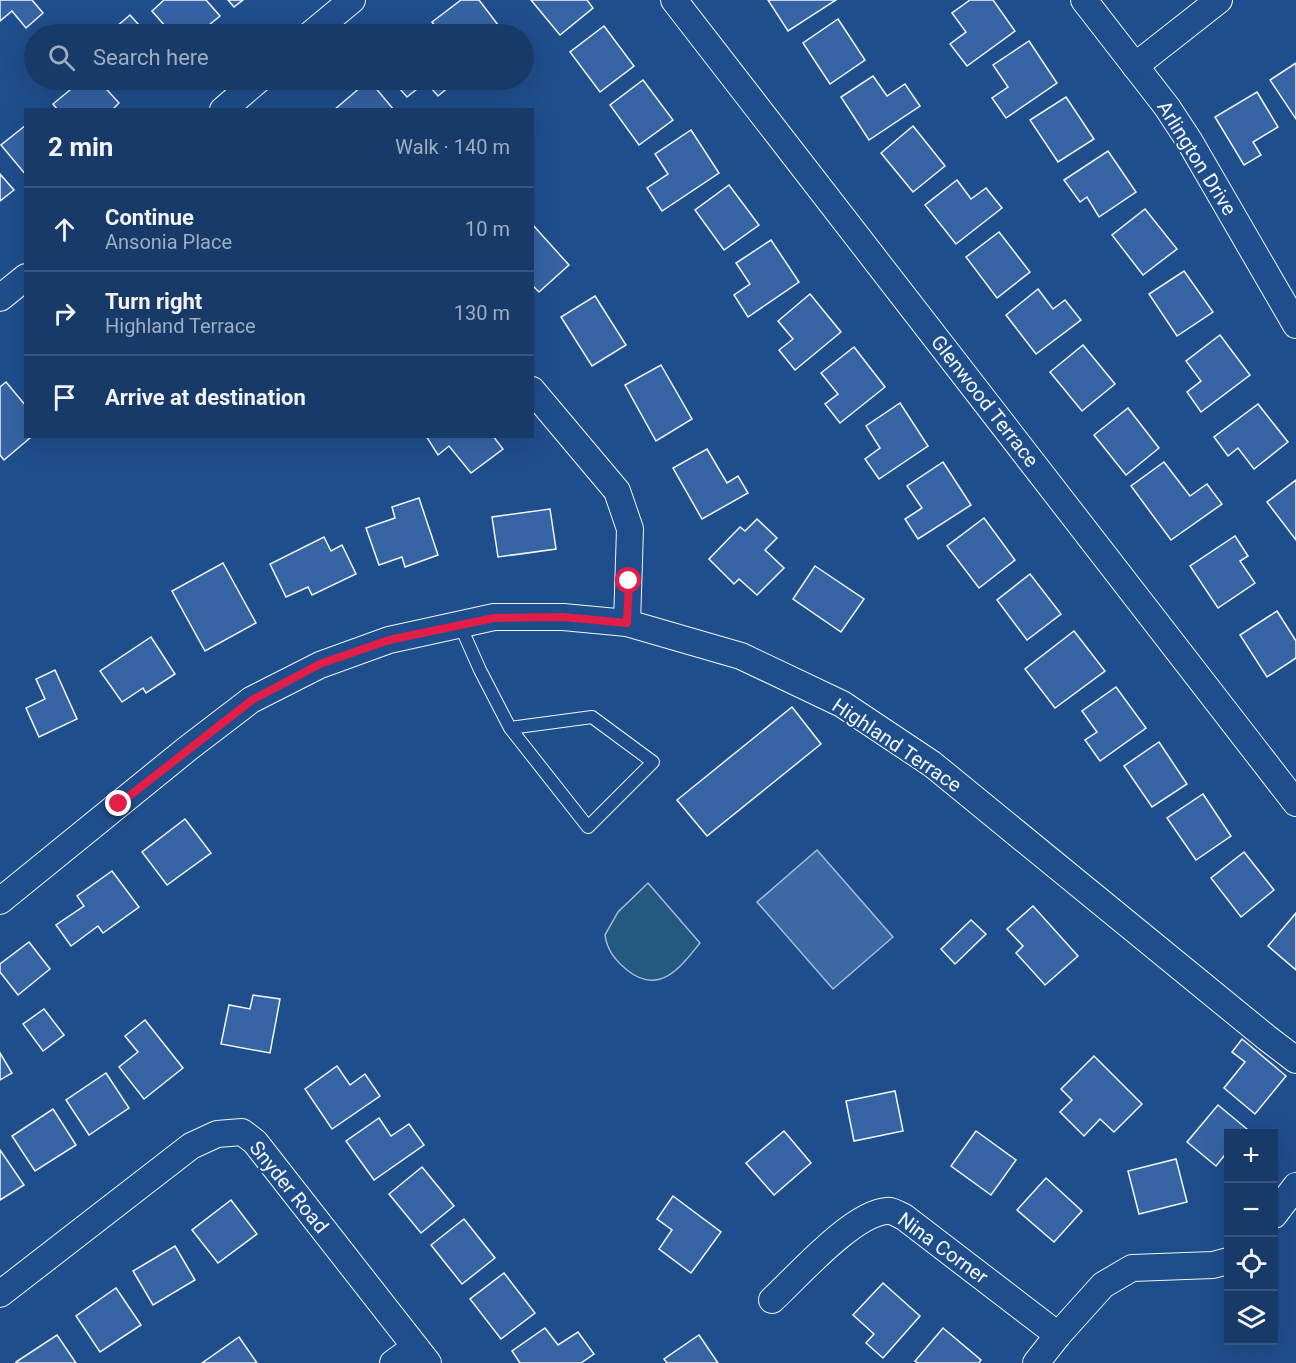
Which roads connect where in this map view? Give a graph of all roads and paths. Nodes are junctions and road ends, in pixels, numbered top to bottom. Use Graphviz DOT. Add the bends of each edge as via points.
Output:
graph roads {
  1 [pos="352,0"];
  2 [pos="674,0"];
  3 [pos="1084,0"];
  4 [pos="1218,0"];
  5 [pos="323,24"];
  6 [pos="1135,66"];
  7 [pos="246,90"];
  8 [pos="225,108"];
  9 [pos="24,279"];
  10 [pos="0,298"];
  11 [pos="1296,325"];
  12 [pos="534,392"];
  13 [pos="627,623"];
  14 [pos="460,625"];
  15 [pos="510,728"];
  16 [pos="1296,802"];
  17 [pos="0,901"];
  18 [pos="1296,1060"];
  19 [pos="1296,1186"];
  20 [pos="1278,1210"];
  21 [pos="1224,1262"];
  22 [pos="0,1294"];
  23 [pos="772,1300"];
  24 [pos="1058,1335"];
  25 [pos="422,1355"];
  26 [pos="393,1363"];
  27 [pos="1036,1363"];
  1 -- 5 [label="street"];
  2 -- 16 [label="street, Glenwood Terrace"];
  3 -- 6 [label="street, Arlington Drive"];
  4 -- 6 [label="street"];
  6 -- 11 [label="street, Arlington Drive" via="1190,142"];
  7 -- 8 [label="street"];
  9 -- 10 [label="street"];
  12 -- 13 [label="street" via="617,491 630,529"];
  13 -- 14 [label="street, Highland Terrace" via="518,617"];
  13 -- 18 [label="street, Highland Terrace" via="741,656 842,704 932,764"];
  14 -- 15 [label="lane"];
  14 -- 17 [label="street, Highland Terrace" via="389,640 320,664 252,700"];
  15 -- 15 [label="lane" via="588,827 653,762 592,717"];
  19 -- 20 [label="street"];
  21 -- 24 [label="street" via="1132,1268 1103,1285"];
  22 -- 25 [label="street, Snyder Road" via="191,1146 217,1134 242,1132 255,1142"];
  23 -- 24 [label="street, Nina Corner" via="866,1216 889,1210 904,1217"];
  24 -- 27 [label="street"];
  25 -- 26 [label="street"];
}
